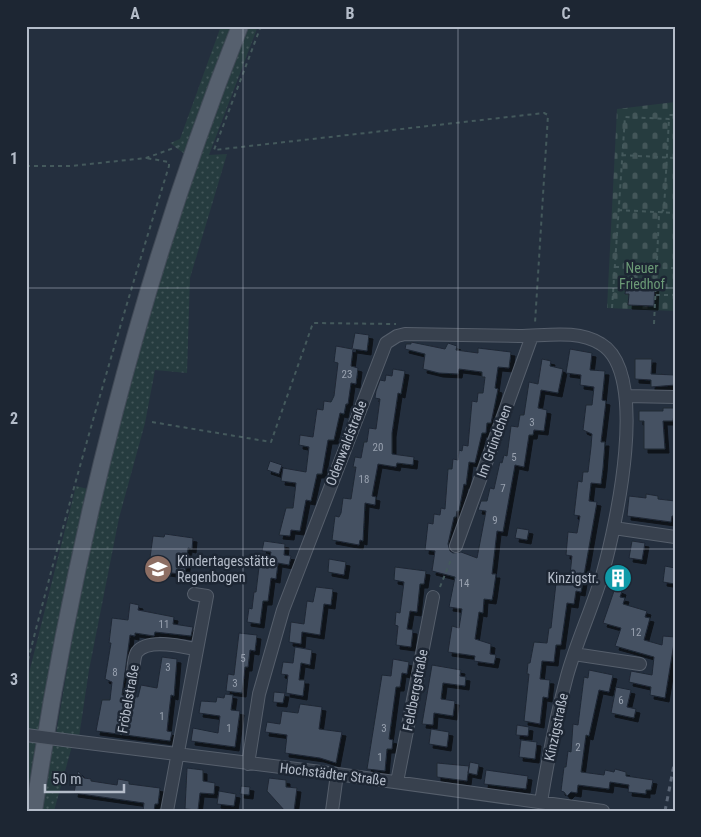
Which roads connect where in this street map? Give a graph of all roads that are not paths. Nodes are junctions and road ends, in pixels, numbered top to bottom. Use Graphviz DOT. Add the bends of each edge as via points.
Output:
graph roads {
  1 [pos="240,26"];
  2 [pos="533,336"];
  3 [pos="627,396"];
  4 [pos="675,397"];
  5 [pos="614,528"];
  6 [pos="675,537"];
  7 [pos="456,546"];
  8 [pos="194,594"];
  9 [pos="433,597"];
  10 [pos="195,648"];
  11 [pos="574,654"];
  12 [pos="640,664"];
  13 [pos="133,671"];
  14 [pos="26,735"];
  15 [pos="176,754"];
  16 [pos="248,764"];
  17 [pos="337,774"];
  18 [pos="398,782"];
  19 [pos="541,802"];
  20 [pos="561,808"];
  21 [pos="34,811"];
  22 [pos="167,811"];
  23 [pos="332,811"];
  24 [pos="603,811"];
  1 -- 21 [label="main road" via="154,277 118,401 70,602"];
  2 -- 3 [label="street, Kinzigstraße" via="583,336 609,350 622,373"];
  2 -- 7 [label="street, Im Gründchen"];
  2 -- 16 [label="street, Odenwaldstraße" via="405,334 390,339 382,351 292,584 264,676"];
  3 -- 4 [label="street"];
  3 -- 5 [label="street, Kinzigstraße" via="624,458"];
  5 -- 6 [label="street"];
  5 -- 11 [label="street, Kinzigstraße"];
  8 -- 10 [label="street" via="207,596"];
  9 -- 18 [label="street, Feldbergstraße"];
  10 -- 13 [label="street, Fröbelstraße" via="161,643 141,648 136,654"];
  10 -- 15 [label="street"];
  11 -- 12 [label="street"];
  11 -- 19 [label="street, Kinzigstraße" via="556,723"];
  14 -- 15 [label="street, Hochstädter Straße, bridge"];
  15 -- 16 [label="street, Hochstädter Straße"];
  15 -- 22 [label="street"];
  16 -- 17 [label="street, Hochstädter Straße"];
  17 -- 18 [label="street, Hochstädter Straße"];
  17 -- 23 [label="street"];
  18 -- 19 [label="street, Hochstädter Straße"];
  19 -- 20 [label="street, Hochstädter Straße"];
  20 -- 24 [label="street, Hochstädter Straße"];
}
